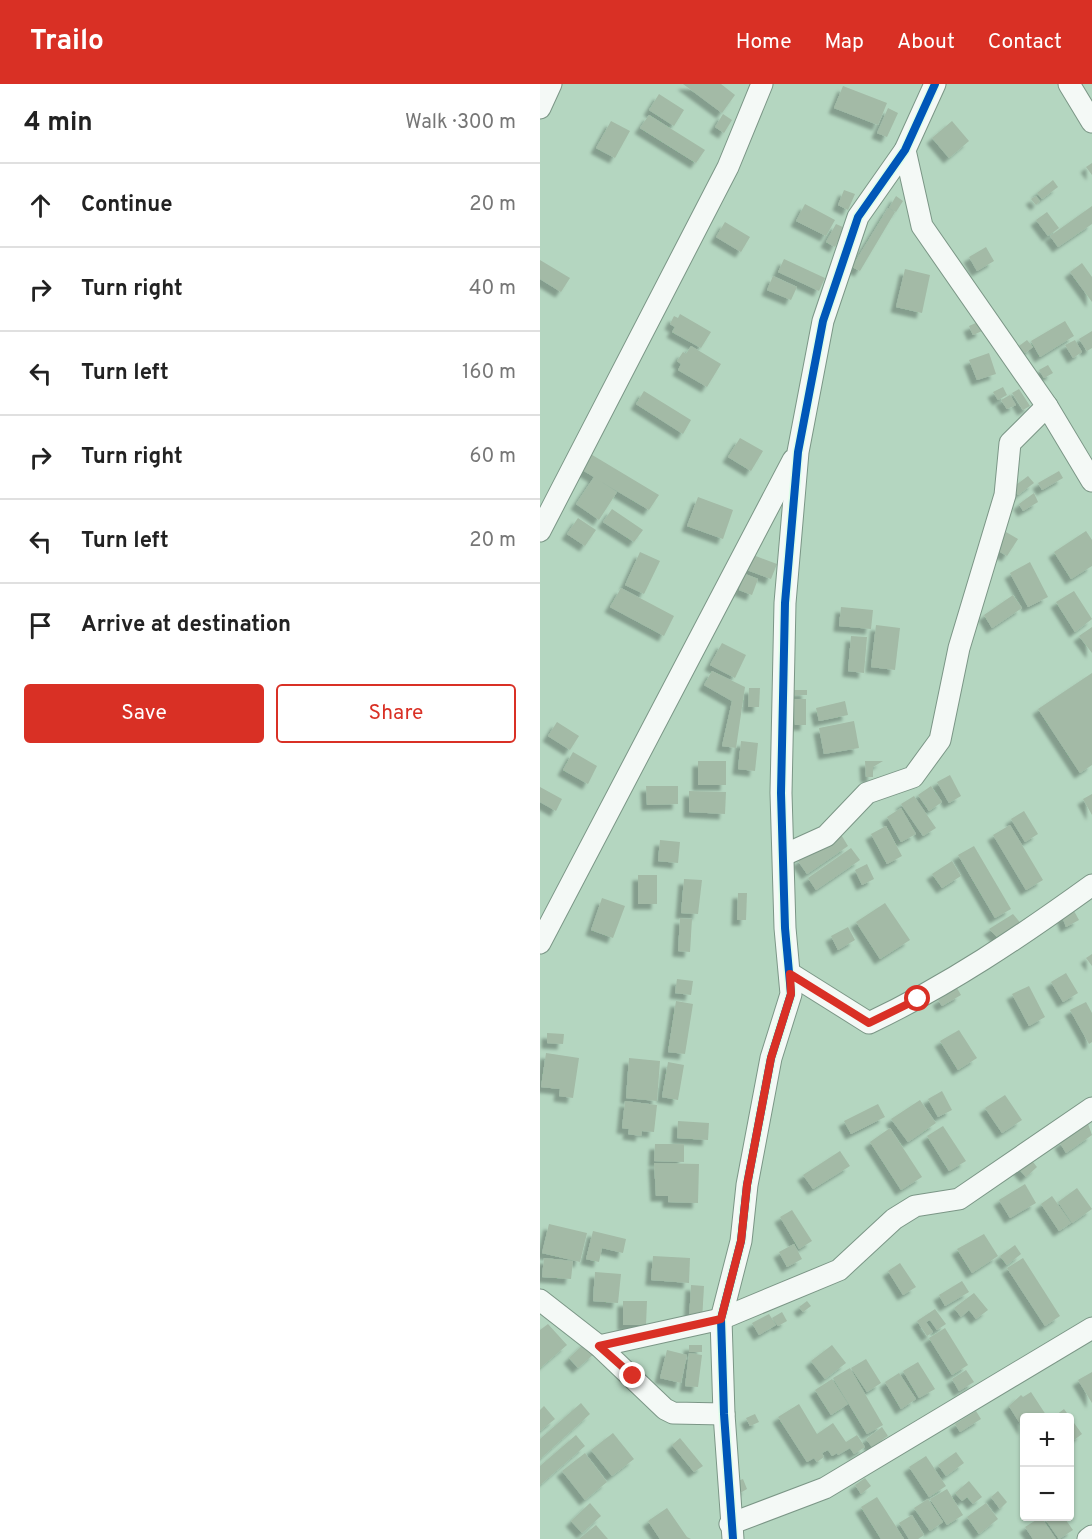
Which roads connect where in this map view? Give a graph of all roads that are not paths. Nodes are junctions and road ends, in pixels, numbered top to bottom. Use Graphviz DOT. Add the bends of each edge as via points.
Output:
graph roads {
  1 [pos="551,84"];
  2 [pos="762,84"];
  3 [pos="935,84"];
  4 [pos="1069,84"];
  5 [pos="540,108"];
  6 [pos="1092,122"];
  7 [pos="905,150"];
  8 [pos="1047,406"];
  9 [pos="798,452"];
  10 [pos="1092,481"];
  11 [pos="540,531"];
  12 [pos="784,855"];
  13 [pos="1092,885"];
  14 [pos="540,943"];
  15 [pos="790,974"];
  16 [pos="1092,1108"];
  17 [pos="540,1300"];
  18 [pos="721,1319"];
  19 [pos="1092,1328"];
  20 [pos="599,1346"];
  21 [pos="724,1414"];
  22 [pos="732,1532"];
  23 [pos="1092,1536"];
  24 [pos="1088,1539"];
  1 -- 5 [label="street"];
  2 -- 11 [label="street" via="728,167"];
  3 -- 7 [label="street"];
  4 -- 6 [label="street"];
  7 -- 8 [label="street" via="922,226"];
  7 -- 9 [label="street" via="858,217 823,321"];
  8 -- 10 [label="street"];
  8 -- 12 [label="street" via="1010,443 1005,495 959,648 939,740 913,777 867,793 826,836"];
  9 -- 12 [label="street" via="785,603 781,794"];
  9 -- 14 [label="street"];
  12 -- 15 [label="street"];
  13 -- 15 [label="street" via="1008,946 869,1023"];
  15 -- 18 [label="street" via="791,994 771,1058 747,1185 741,1241"];
  16 -- 18 [label="street" via="958,1199 915,1206 839,1270"];
  17 -- 20 [label="street"];
  18 -- 20 [label="street"];
  18 -- 21 [label="street"];
  19 -- 22 [label="street" via="825,1488"];
  20 -- 21 [label="street" via="665,1409 674,1413"];
  21 -- 22 [label="street"];
  23 -- 24 [label="street"];
}
